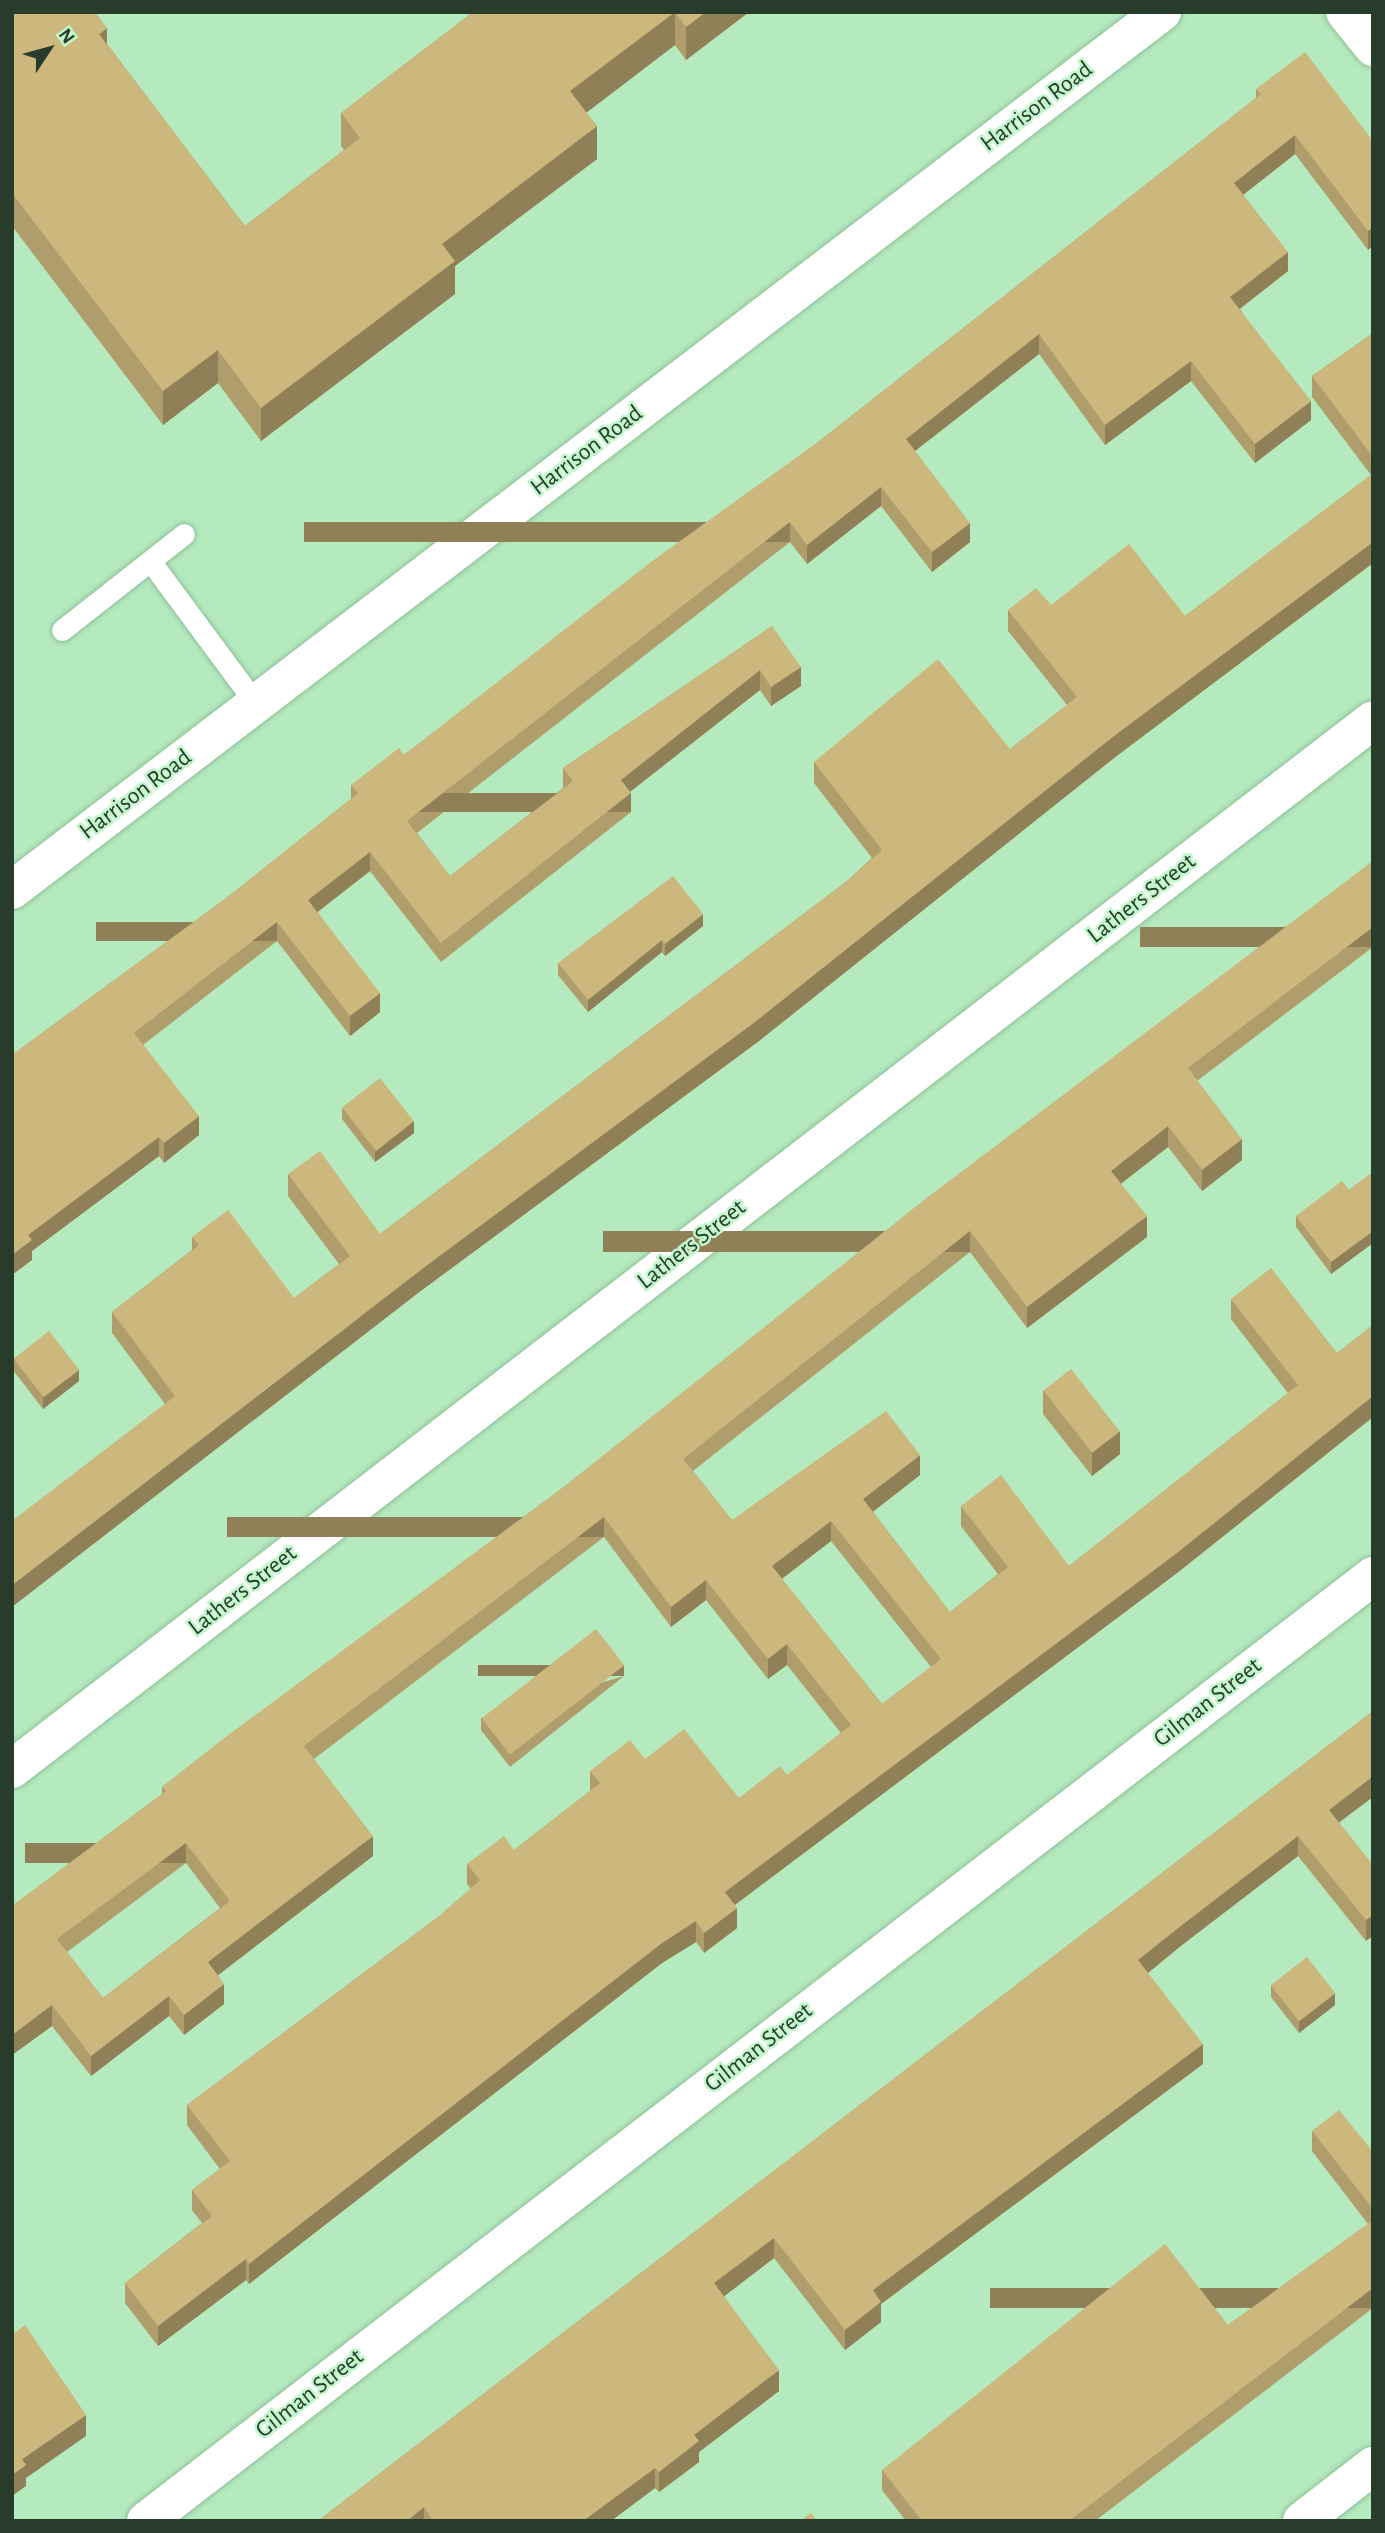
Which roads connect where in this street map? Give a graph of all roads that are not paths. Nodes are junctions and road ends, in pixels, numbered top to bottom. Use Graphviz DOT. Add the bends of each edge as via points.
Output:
graph roads {
  1 [pos="1161,12"];
  2 [pos="1345,12"];
  3 [pos="1373,47"];
  4 [pos="184,534"];
  5 [pos="151,562"];
  6 [pos="62,630"];
  7 [pos="256,704"];
  8 [pos="1373,720"];
  9 [pos="12,890"];
  10 [pos="1373,1576"];
  11 [pos="12,1769"];
  12 [pos="1373,2466"];
  13 [pos="146,2521"];
  14 [pos="1301,2521"];
  1 -- 7 [label="street, Harrison Road"];
  2 -- 3 [label="street"];
  4 -- 5 [label="lane"];
  5 -- 6 [label="lane"];
  5 -- 7 [label="lane"];
  7 -- 9 [label="street, Harrison Road"];
  8 -- 11 [label="street, Lathers Street"];
  10 -- 13 [label="street, Gilman Street"];
  12 -- 14 [label="street"];
}
